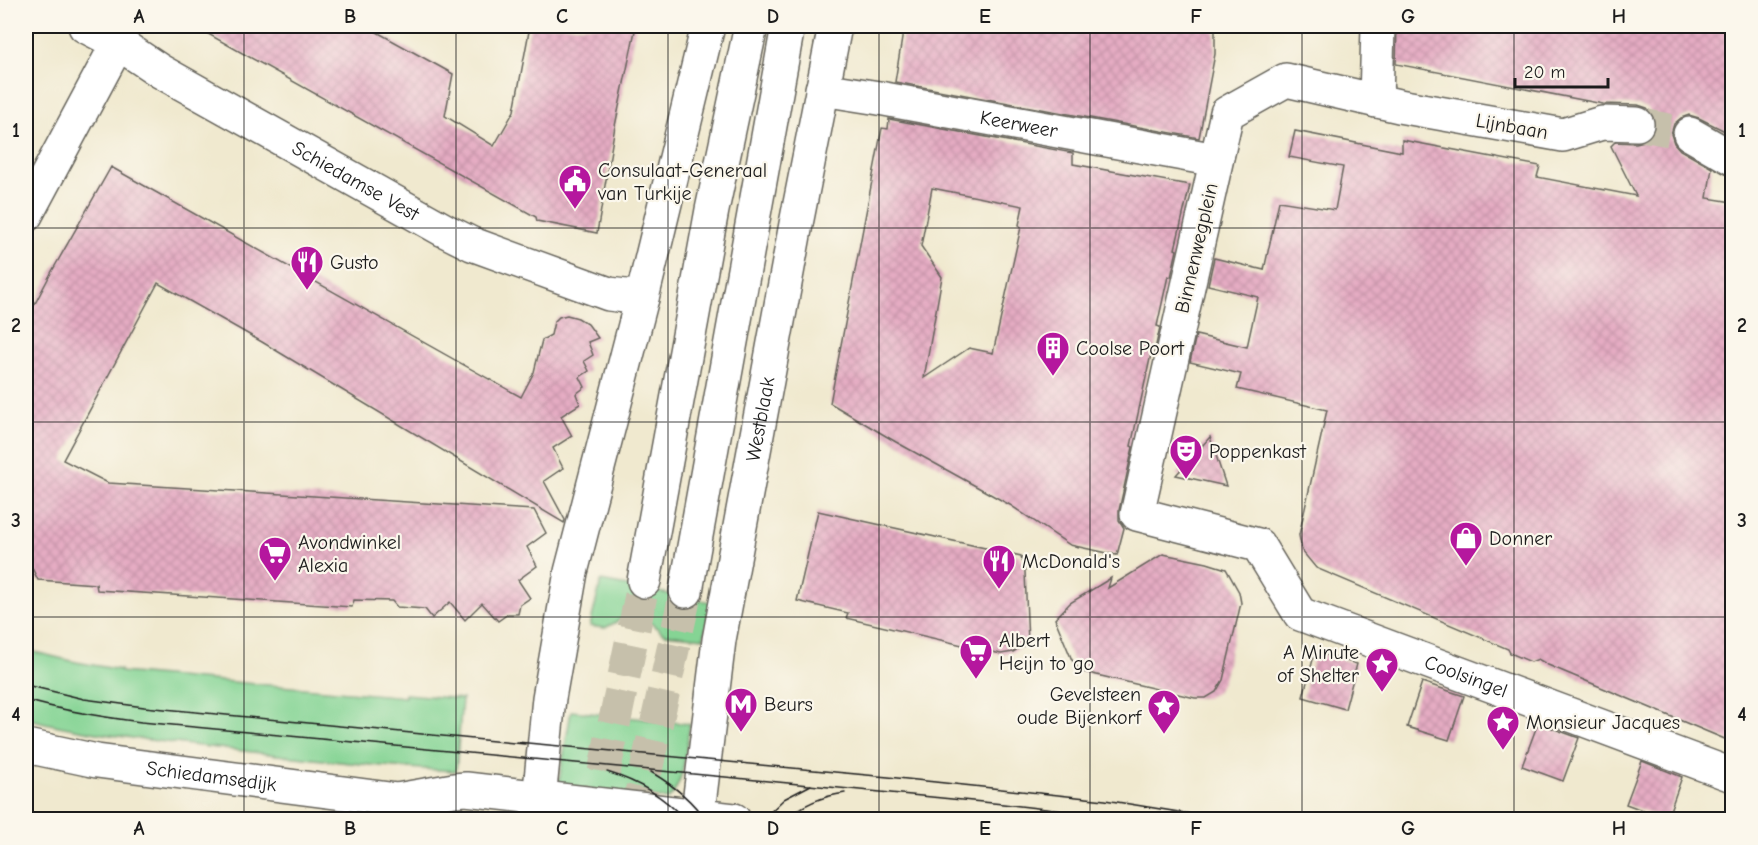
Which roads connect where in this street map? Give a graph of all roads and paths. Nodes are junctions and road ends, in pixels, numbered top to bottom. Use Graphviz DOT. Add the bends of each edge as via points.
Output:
graph roads {
  1 [pos="85,26"];
  2 [pos="708,26"];
  3 [pos="751,26"];
  4 [pos="788,26"];
  5 [pos="835,26"];
  6 [pos="1378,26"];
  7 [pos="119,34"];
  8 [pos="822,89"];
  9 [pos="1381,102"];
  10 [pos="1637,124"];
  11 [pos="1690,134"];
  12 [pos="1732,158"];
  13 [pos="1216,160"];
  14 [pos="26,215"];
  15 [pos="642,298"];
  16 [pos="644,582"];
  17 [pos="686,591"];
  18 [pos="1300,614"];
  19 [pos="26,746"];
  20 [pos="1732,775"];
  21 [pos="397,800"];
  22 [pos="538,808"];
  23 [pos="697,817"];
  24 [pos="436,819"];
  25 [pos="734,819"];
  1 -- 7 [label="main road, Schiedamse Vest"];
  2 -- 15 [label="main road"];
  3 -- 16 [label="main road" via="712,210"];
  4 -- 17 [label="main road, Westblaak"];
  5 -- 8 [label="main road, Westblaak"];
  6 -- 9 [label="main road"];
  7 -- 14 [label="main road"];
  7 -- 15 [label="main road, Schiedamse Vest" via="180,82 472,244 609,294"];
  8 -- 13 [label="main road, Keerweer"];
  8 -- 23 [label="main road, Westblaak" via="718,640"];
  9 -- 10 [label="main road, Lijnbaan" via="1563,135 1602,123"];
  9 -- 13 [label="main road, Binnenwegplein" via="1286,81 1227,113"];
  11 -- 12 [label="main road"];
  13 -- 18 [label="main road, Binnenwegplein" via="1137,514 1258,544"];
  15 -- 22 [label="main road" via="570,572 549,698"];
  18 -- 20 [label="main road, Coolsingel"];
  19 -- 21 [label="main road, Schiedamsedijk" via="97,761"];
  21 -- 22 [label="main road, Schiedamsedijk" via="466,789"];
  21 -- 24 [label="main road, Schiedamsedijk"];
  22 -- 23 [label="main road, Schiedamsedijk"];
  23 -- 25 [label="main road"];
}
